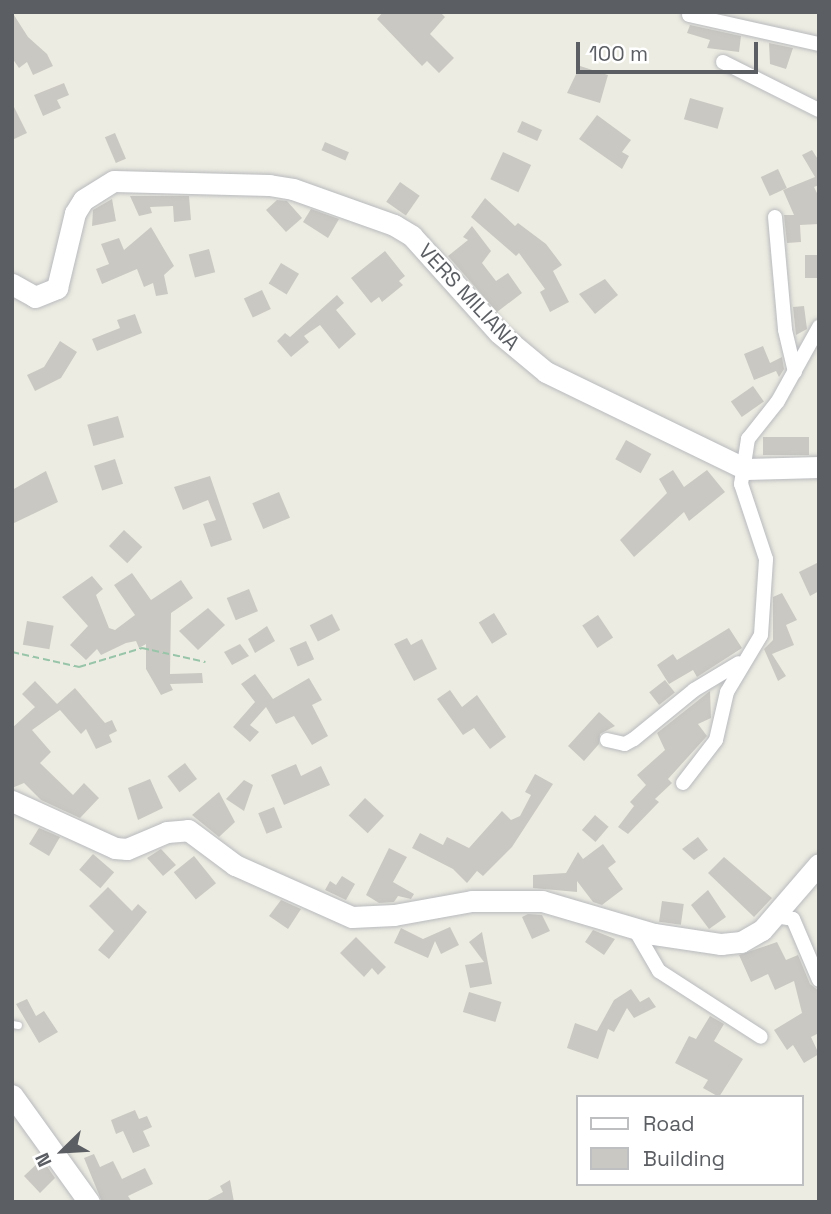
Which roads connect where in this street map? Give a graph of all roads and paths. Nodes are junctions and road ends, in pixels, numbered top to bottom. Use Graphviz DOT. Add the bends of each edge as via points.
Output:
graph roads {
  1 [pos="689,15"];
  2 [pos="819,44"];
  3 [pos="723,62"];
  4 [pos="819,110"];
  5 [pos="775,217"];
  6 [pos="12,285"];
  7 [pos="819,327"];
  8 [pos="795,372"];
  9 [pos="741,467"];
  10 [pos="819,467"];
  11 [pos="12,652"];
  12 [pos="745,660"];
  13 [pos="205,662"];
  14 [pos="607,740"];
  15 [pos="683,783"];
  16 [pos="12,801"];
  17 [pos="819,864"];
  18 [pos="775,916"];
  19 [pos="634,928"];
  20 [pos="819,980"];
  21 [pos="761,1037"];
  22 [pos="12,1095"];
  23 [pos="89,1202"];
  1 -- 2 [label="street"];
  3 -- 4 [label="street"];
  5 -- 8 [label="street" via="785,330"];
  6 -- 9 [label="main road, VERS MILIANA" via="29,296 52,293 64,271 75,213 83,200 114,181 293,189 394,225 430,253 499,333 546,372"];
  7 -- 8 [label="street"];
  8 -- 9 [label="street" via="748,439"];
  9 -- 10 [label="main road, VERS MILIANA" via="776,471"];
  9 -- 12 [label="street" via="745,502 766,559 761,635"];
  11 -- 13 [label="path" via="79,667 142,648"];
  12 -- 14 [label="street" via="694,690 634,739 625,744"];
  12 -- 15 [label="street" via="727,692 716,740"];
  16 -- 19 [label="main road" via="115,848 127,849 167,832 188,830 235,865 299,891 340,915 369,918 472,901 519,900 564,905"];
  17 -- 18 [label="main road"];
  18 -- 19 [label="main road" via="751,938 720,944"];
  18 -- 20 [label="street" via="793,919"];
  19 -- 21 [label="street" via="659,971"];
  22 -- 23 [label="main road"];
}
